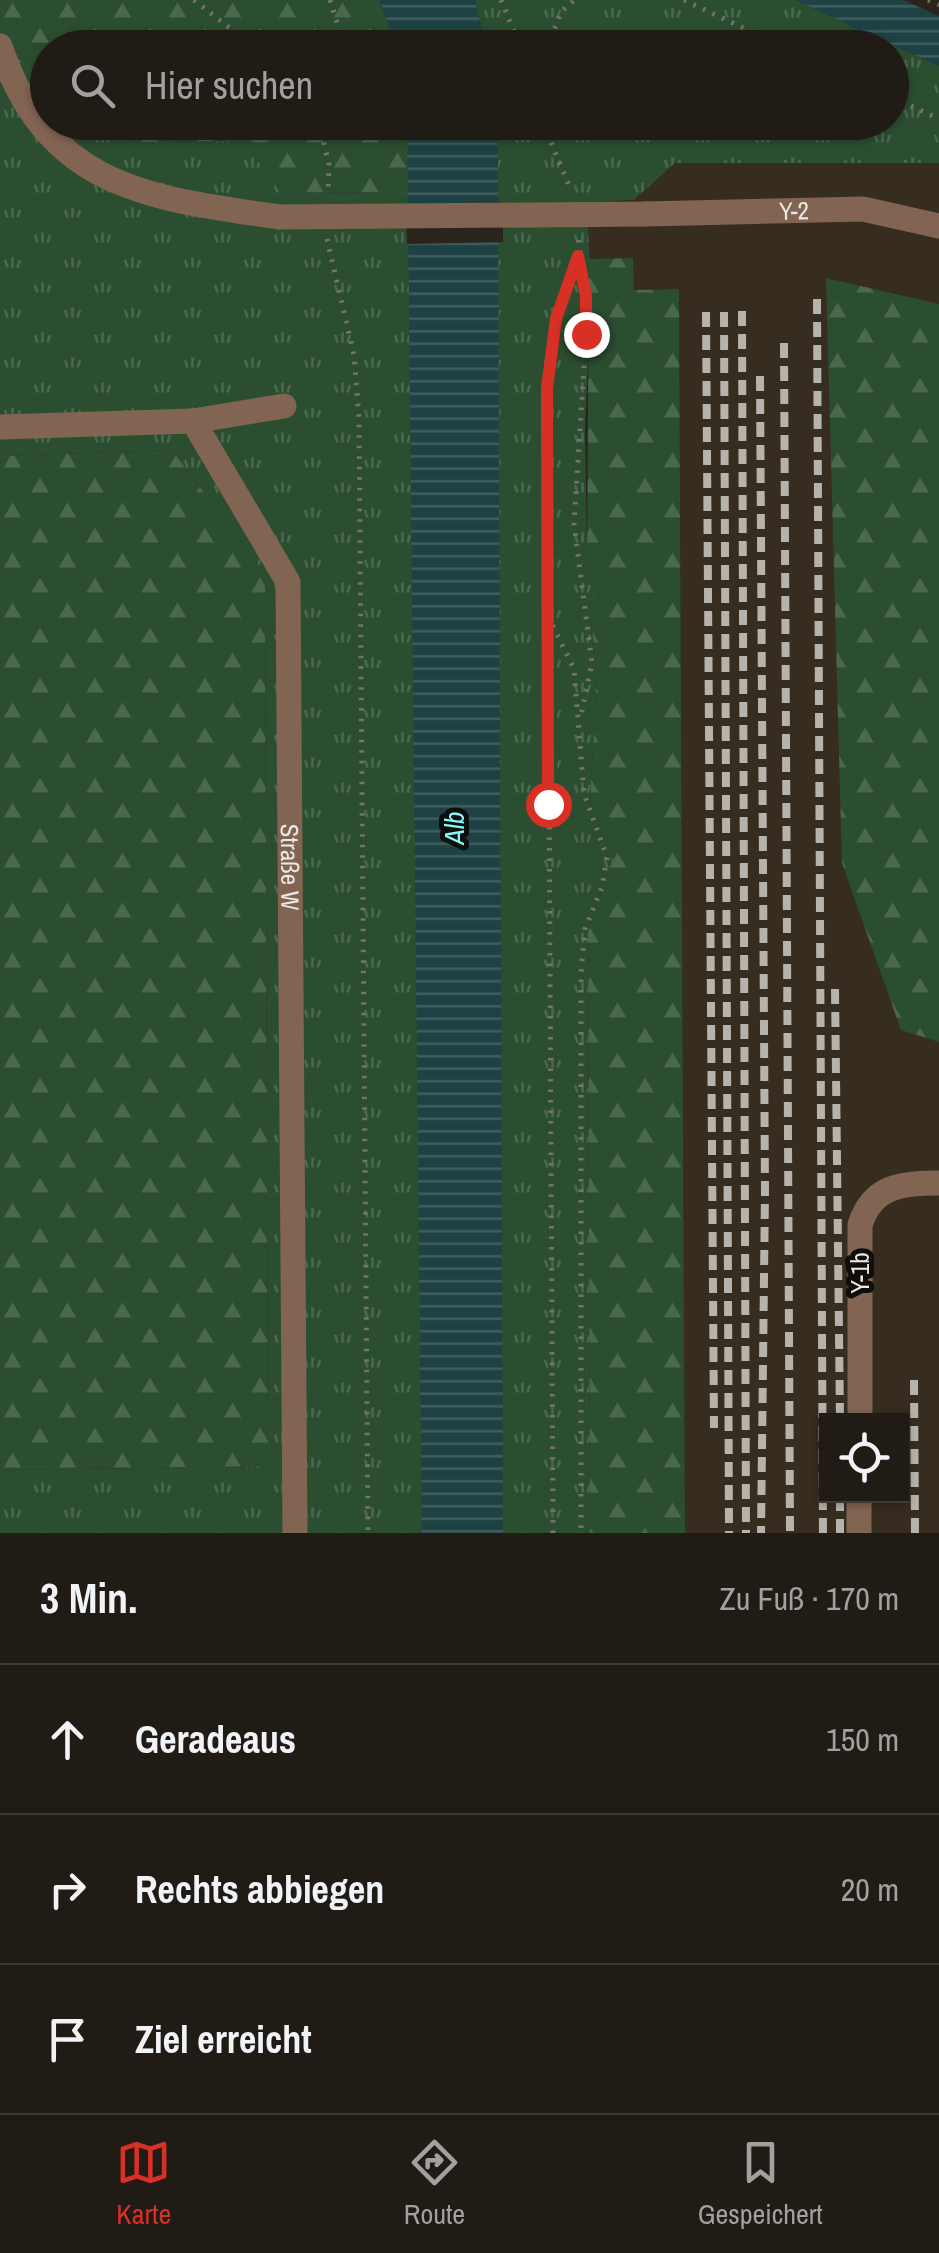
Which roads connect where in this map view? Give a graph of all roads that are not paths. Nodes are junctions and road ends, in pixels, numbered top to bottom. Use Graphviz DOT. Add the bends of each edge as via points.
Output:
graph roads {
  1 [pos="0,46"];
  2 [pos="30,107"];
  3 [pos="58,140"];
  4 [pos="939,226"];
  5 [pos="284,406"];
  6 [pos="193,421"];
  7 [pos="0,427"];
  8 [pos="939,1183"];
  9 [pos="860,1413"];
  10 [pos="859,1503"];
  11 [pos="296,1533"];
  12 [pos="859,1533"];
  1 -- 2 [label="street, Y-2, bridge"];
  3 -- 4 [label="street, Y-2, bridge" via="104,178 146,196 279,217 862,209"];
  5 -- 6 [label="street"];
  6 -- 7 [label="street"];
  6 -- 11 [label="street, Straße W" via="288,582"];
  8 -- 9 [label="street, Y-1b" via="904,1183 866,1205 860,1226"];
  10 -- 12 [label="street"];
}
